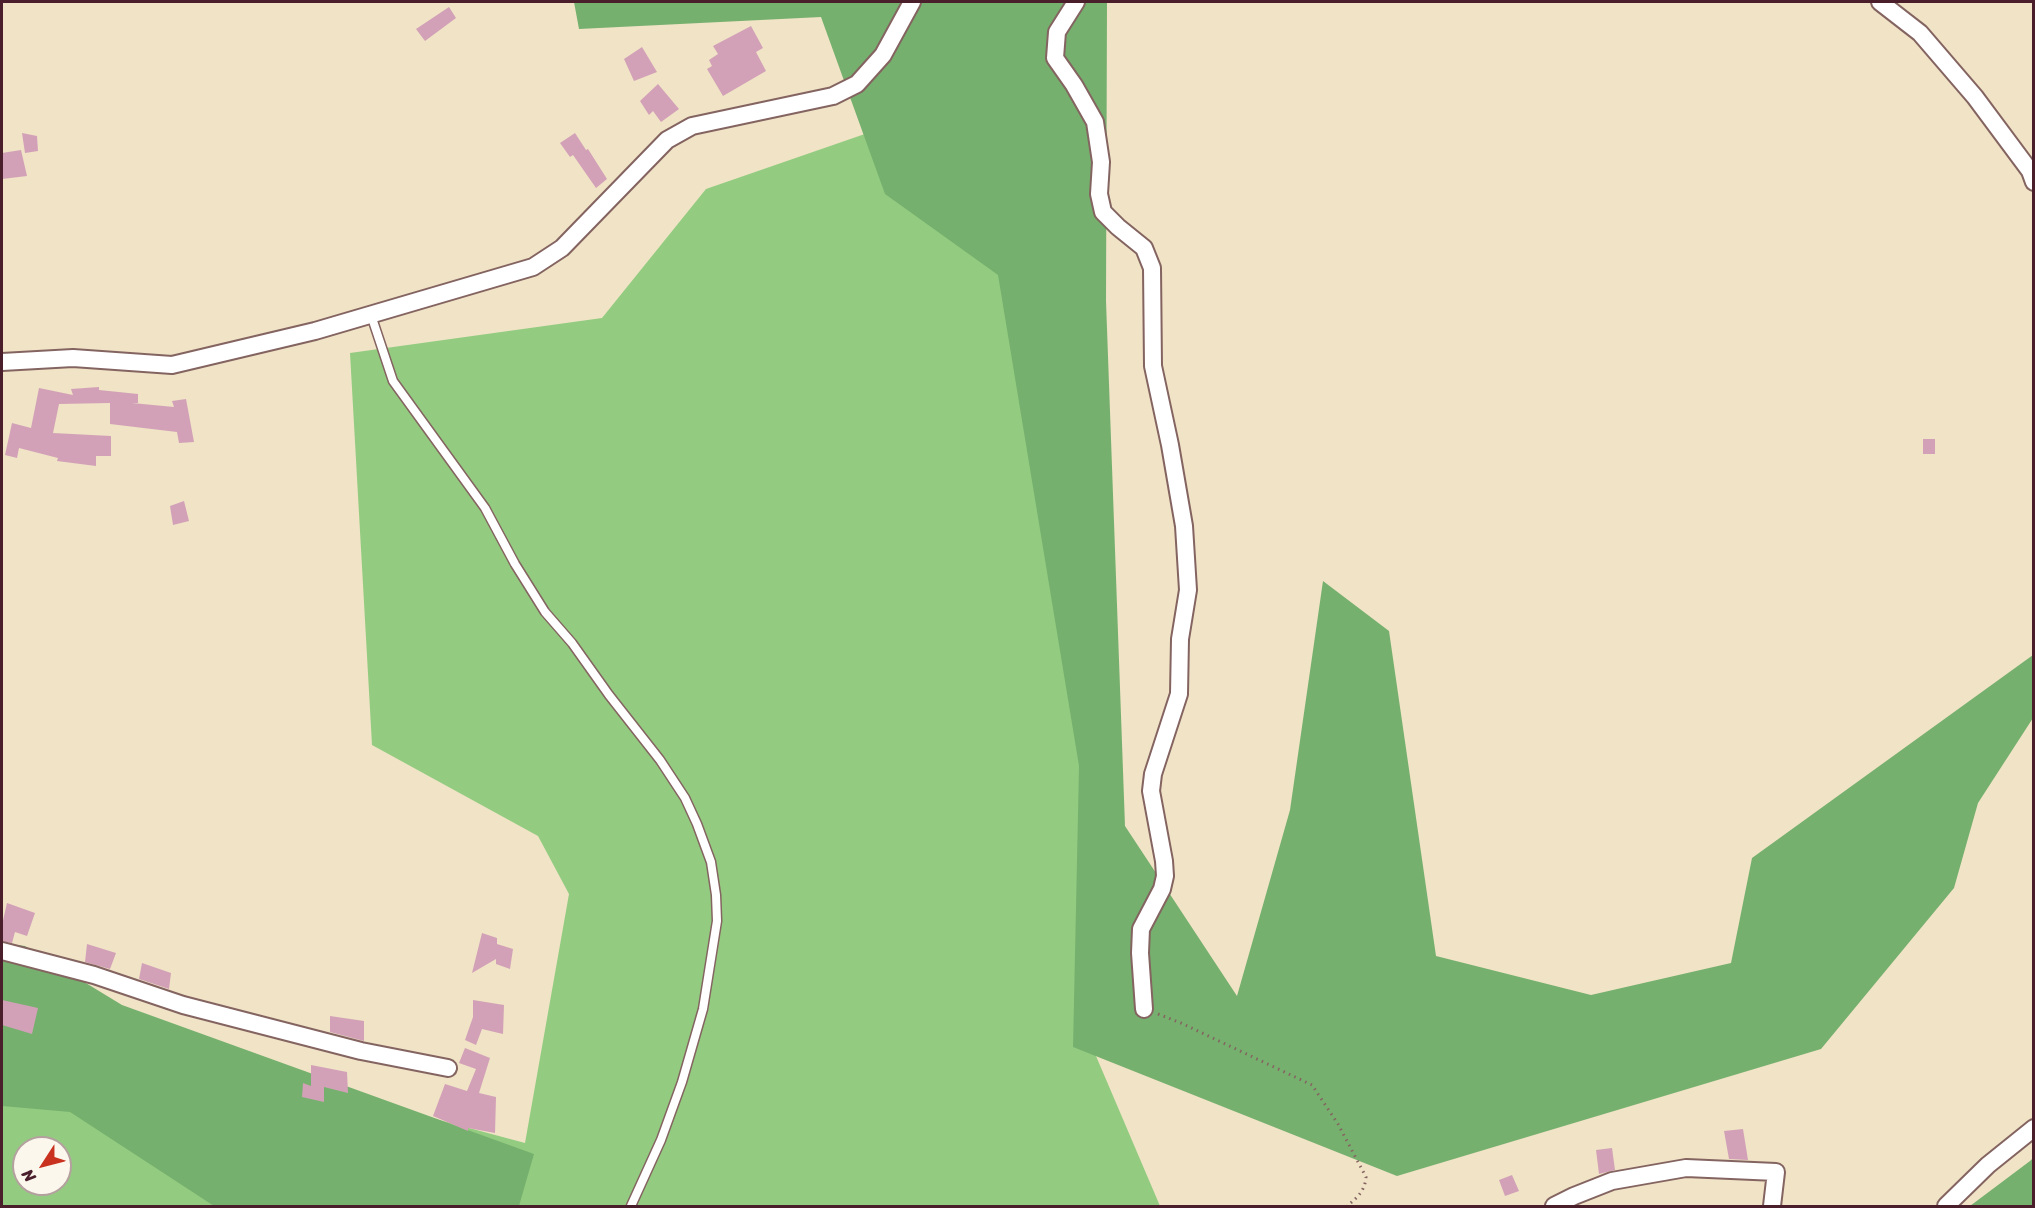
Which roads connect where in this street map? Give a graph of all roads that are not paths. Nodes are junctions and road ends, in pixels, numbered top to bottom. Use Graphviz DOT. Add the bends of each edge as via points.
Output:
graph roads {
  1 [pos="912,2"];
  2 [pos="1076,2"];
  3 [pos="1880,2"];
  4 [pos="2034,182"];
  5 [pos="370,315"];
  6 [pos="2,362"];
  7 [pos="2,951"];
  8 [pos="1144,1009"];
  9 [pos="448,1068"];
  10 [pos="2034,1128"];
  11 [pos="632,1206"];
  12 [pos="1554,1206"];
  13 [pos="1772,1206"];
  14 [pos="1947,1206"];
  1 -- 5 [label="street" via="882,55 857,84 833,96 692,126 667,140 562,248 533,267"];
  2 -- 8 [label="street" via="1057,32 1055,58 1095,122 1103,212 1144,248 1152,268 1153,366 1184,525 1188,590 1180,639 1179,694 1151,791 1165,876 1141,929"];
  3 -- 4 [label="street" via="1920,33 1975,97"];
  5 -- 6 [label="street" via="172,364 73,357"];
  5 -- 11 [label="lane" via="393,381 485,508 545,612 660,760 698,824 711,862 717,921 703,1009 679,1092"];
  7 -- 9 [label="street" via="94,975 183,1005 362,1051"];
  10 -- 14 [label="street" via="1988,1165"];
  12 -- 13 [label="street" via="1612,1181 1686,1168 1776,1172"];
}
